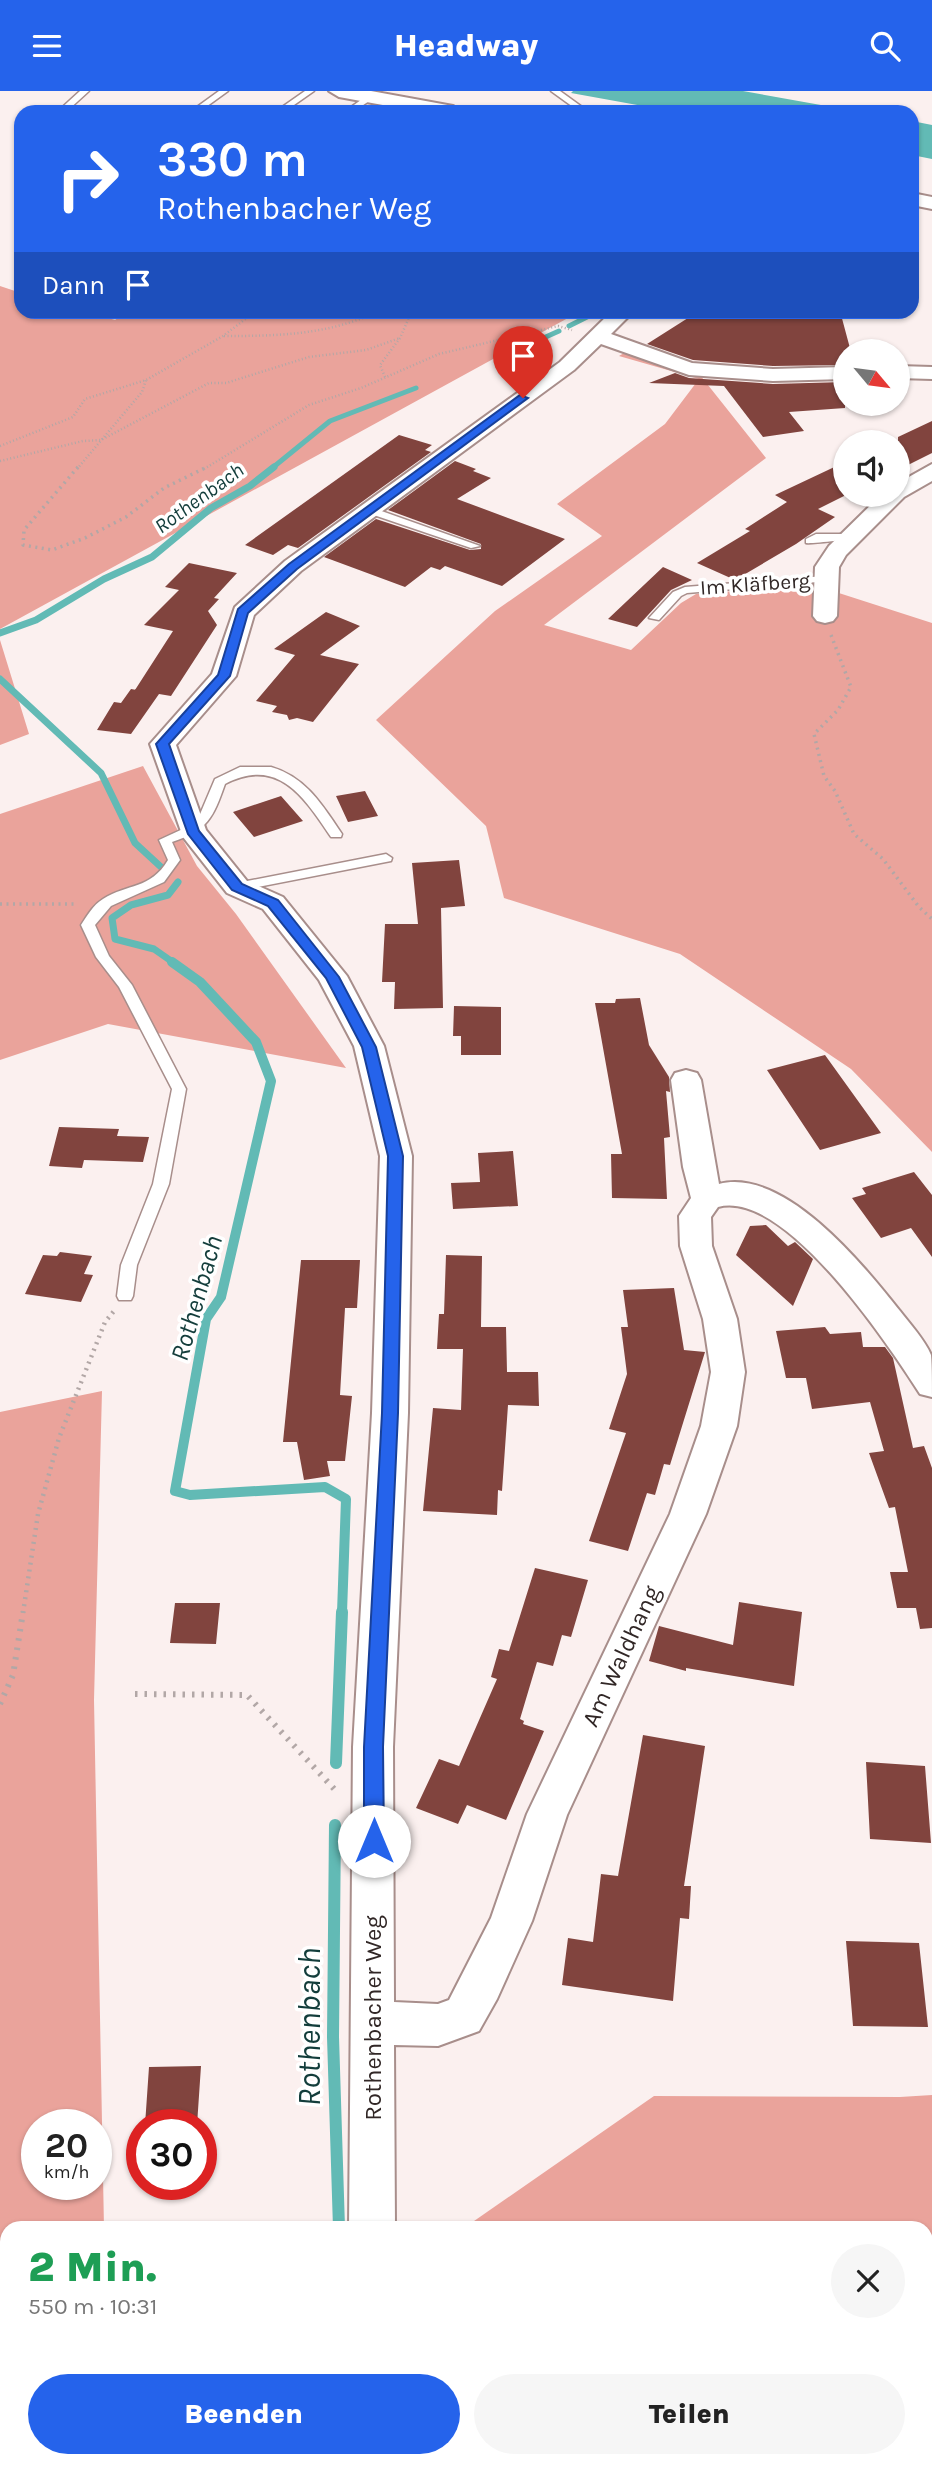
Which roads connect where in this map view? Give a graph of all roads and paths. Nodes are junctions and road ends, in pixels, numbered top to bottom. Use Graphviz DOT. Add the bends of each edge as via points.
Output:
graph roads {
  1 [pos="85,91"];
  2 [pos="224,91"];
  3 [pos="310,91"];
  4 [pos="339,91"];
  5 [pos="555,91"];
  6 [pos="371,97"];
  7 [pos="69,105"];
  8 [pos="204,105"];
  9 [pos="289,105"];
  10 [pos="359,105"];
  11 [pos="415,105"];
  12 [pos="574,105"];
  13 [pos="245,319"];
  14 [pos="365,319"];
  15 [pos="408,319"];
  16 [pos="616,319"];
  17 [pos="223,336"];
  18 [pos="597,337"];
  19 [pos="400,338"];
  20 [pos="910,372"];
  21 [pos="833,373"];
  22 [pos="932,373"];
  23 [pos="385,377"];
  24 [pos="146,380"];
  25 [pos="101,440"];
  26 [pos="0,446"];
  27 [pos="0,461"];
  28 [pos="932,471"];
  29 [pos="910,485"];
  30 [pos="883,507"];
  31 [pos="369,510"];
  32 [pos="852,537"];
  33 [pos="813,539"];
  34 [pos="475,546"];
  35 [pos="825,579"];
  36 [pos="825,615"];
  37 [pos="655,618"];
  38 [pos="193,831"];
  39 [pos="336,834"];
  40 [pos="386,858"];
  41 [pos="237,887"];
  42 [pos="0,904"];
  43 [pos="105,904"];
  44 [pos="932,919"];
  45 [pos="686,1080"];
  46 [pos="707,1199"];
  47 [pos="125,1296"];
  48 [pos="932,1384"];
  49 [pos="135,1694"];
  50 [pos="0,1704"];
  51 [pos="374,1815"];
  52 [pos="373,2023"];
  53 [pos="372,2221"];
  1 -- 7 [label="lane"];
  2 -- 8 [label="lane"];
  3 -- 9 [label="lane"];
  4 -- 6 [label="main road"];
  5 -- 12 [label="lane"];
  6 -- 10 [label="lane"];
  6 -- 11 [label="main road"];
  13 -- 17 [label="path"];
  14 -- 17 [label="path" via="288,337"];
  15 -- 19 [label="path"];
  16 -- 18 [label="street, Rothenbacher Weg"];
  17 -- 24 [label="path"];
  18 -- 21 [label="street" via="689,369"];
  18 -- 23 [label="path" via="558,326 439,354"];
  18 -- 31 [label="street, Rothenbacher Weg" via="567,366"];
  19 -- 23 [label="path" via="380,365"];
  19 -- 25 [label="path" via="366,350 309,357 226,383 209,383"];
  20 -- 22 [label="street"];
  23 -- 25 [label="path" via="309,405 86,538 52,550 23,545 24,530"];
  24 -- 25 [label="path" via="142,392"];
  24 -- 26 [label="path" via="85,399 73,417"];
  25 -- 27 [label="path"];
  28 -- 29 [label="street, Im Kläfberg"];
  30 -- 32 [label="street, Im Kläfberg"];
  31 -- 34 [label="lane"];
  31 -- 38 [label="street, Rothenbacher Weg" via="293,566 243,612 224,676 163,744"];
  32 -- 33 [label="lane"];
  32 -- 35 [label="street, Im Kläfberg" via="832,559"];
  35 -- 36 [label="street, Im Kläfberg"];
  35 -- 37 [label="lane, Im Kläfberg" via="685,590"];
  36 -- 44 [label="path" via="841,665 852,683 851,692 814,734 824,776 854,834 883,859"];
  38 -- 39 [label="lane" via="206,820 219,782 240,771 271,771 312,799"];
  38 -- 41 [label="street, Rothenbacher Weg"];
  38 -- 43 [label="lane" via="165,840 174,860 166,876"];
  40 -- 41 [label="lane"];
  41 -- 51 [label="street, Rothenbacher Weg" via="273,903 332,977 369,1047 396,1156"];
  42 -- 43 [label="path"];
  43 -- 47 [label="lane" via="88,925 103,957 125,985 178,1089 161,1184 129,1265"];
  45 -- 46 [label="street"];
  46 -- 48 [label="street" via="734,1193 769,1203 808,1229 904,1339"];
  46 -- 52 [label="street, Am Waldhang" via="695,1216 696,1246 720,1319 728,1372 719,1426 688,1514 547,1815 511,1921 464,2016 438,2025"];
  47 -- 50 [label="path" via="106,1322 59,1438 38,1514 13,1675"];
  49 -- 51 [label="path" via="247,1695 340,1795"];
  51 -- 52 [label="street, Rothenbacher Weg"];
  52 -- 53 [label="street, Rothenbacher Weg"];
}
